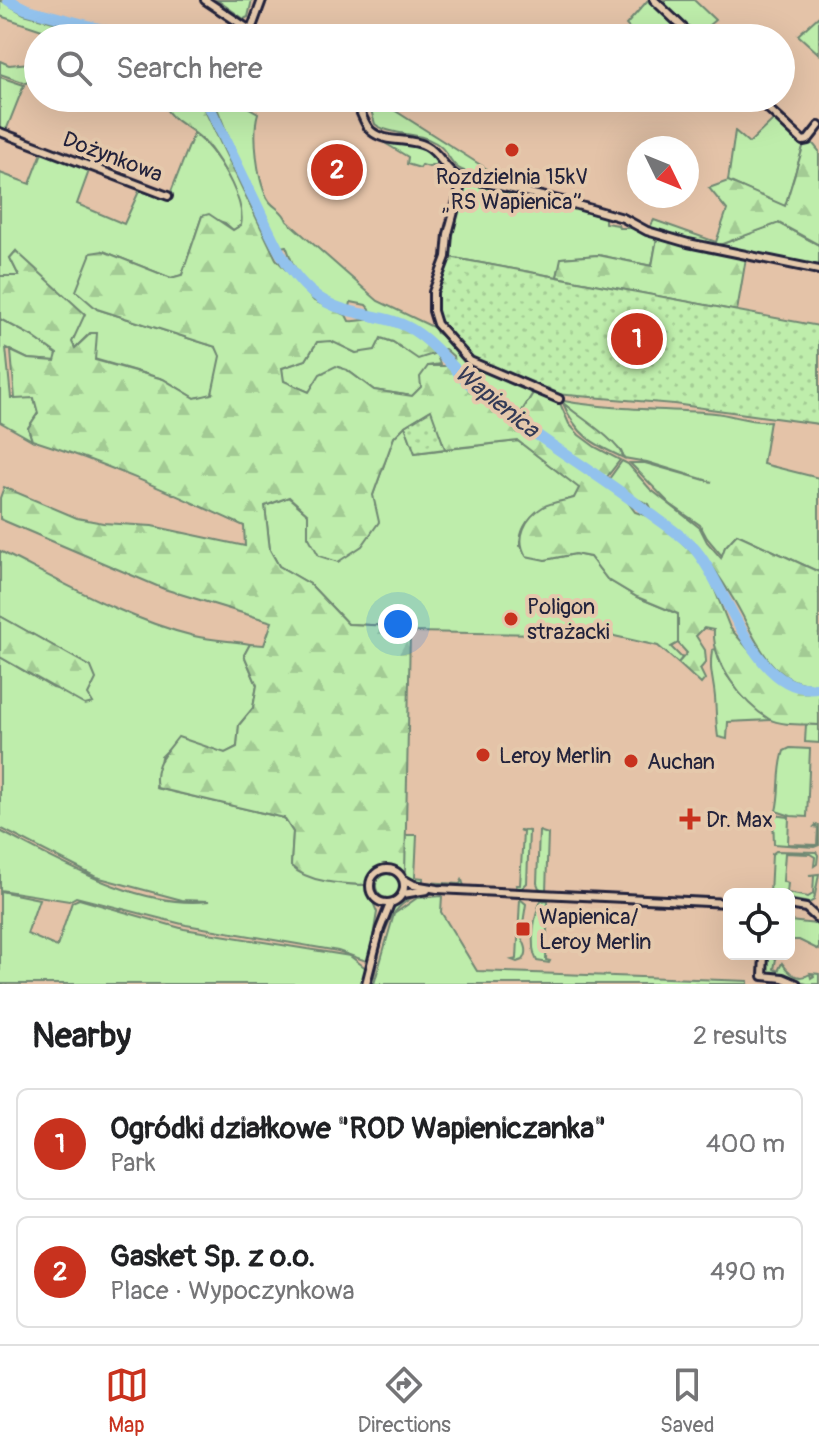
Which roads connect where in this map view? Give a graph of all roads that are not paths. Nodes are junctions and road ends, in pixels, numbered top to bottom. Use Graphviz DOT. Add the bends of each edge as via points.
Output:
graph roads {
  1 [pos="205,0"];
  2 [pos="262,0"];
  3 [pos="654,0"];
  4 [pos="242,24"];
  5 [pos="253,24"];
  6 [pos="679,24"];
  7 [pos="362,112"];
  8 [pos="772,112"];
  9 [pos="819,126"];
  10 [pos="0,132"];
  11 [pos="463,178"];
  12 [pos="168,196"];
  13 [pos="819,270"];
  14 [pos="559,399"];
  15 [pos="403,879"];
  16 [pos="437,889"];
  17 [pos="403,894"];
  18 [pos="378,901"];
  19 [pos="723,903"];
  20 [pos="390,904"];
  21 [pos="795,906"];
  22 [pos="819,920"];
  23 [pos="380,929"];
  24 [pos="764,960"];
  25 [pos="366,984"];
  26 [pos="797,984"];
  1 -- 4 [label="street"];
  2 -- 5 [label="street"];
  3 -- 6 [label="street"];
  7 -- 11 [label="street" via="374,133 430,148 449,172"];
  8 -- 9 [label="street" via="803,141"];
  10 -- 12 [label="street, Dożynkowa"];
  11 -- 13 [label="street" via="629,220 688,243"];
  11 -- 14 [label="street" via="433,292 437,324 470,361"];
  15 -- 16 [label="street"];
  15 -- 17 [label="street"];
  15 -- 18 [label="street" via="395,871 378,872 370,886"];
  16 -- 17 [label="street"];
  16 -- 19 [label="street"];
  17 -- 20 [label="street"];
  18 -- 20 [label="street"];
  18 -- 23 [label="street"];
  20 -- 23 [label="street"];
  21 -- 22 [label="street" via="811,910"];
  23 -- 25 [label="street"];
  24 -- 26 [label="street" via="763,976"];
}
